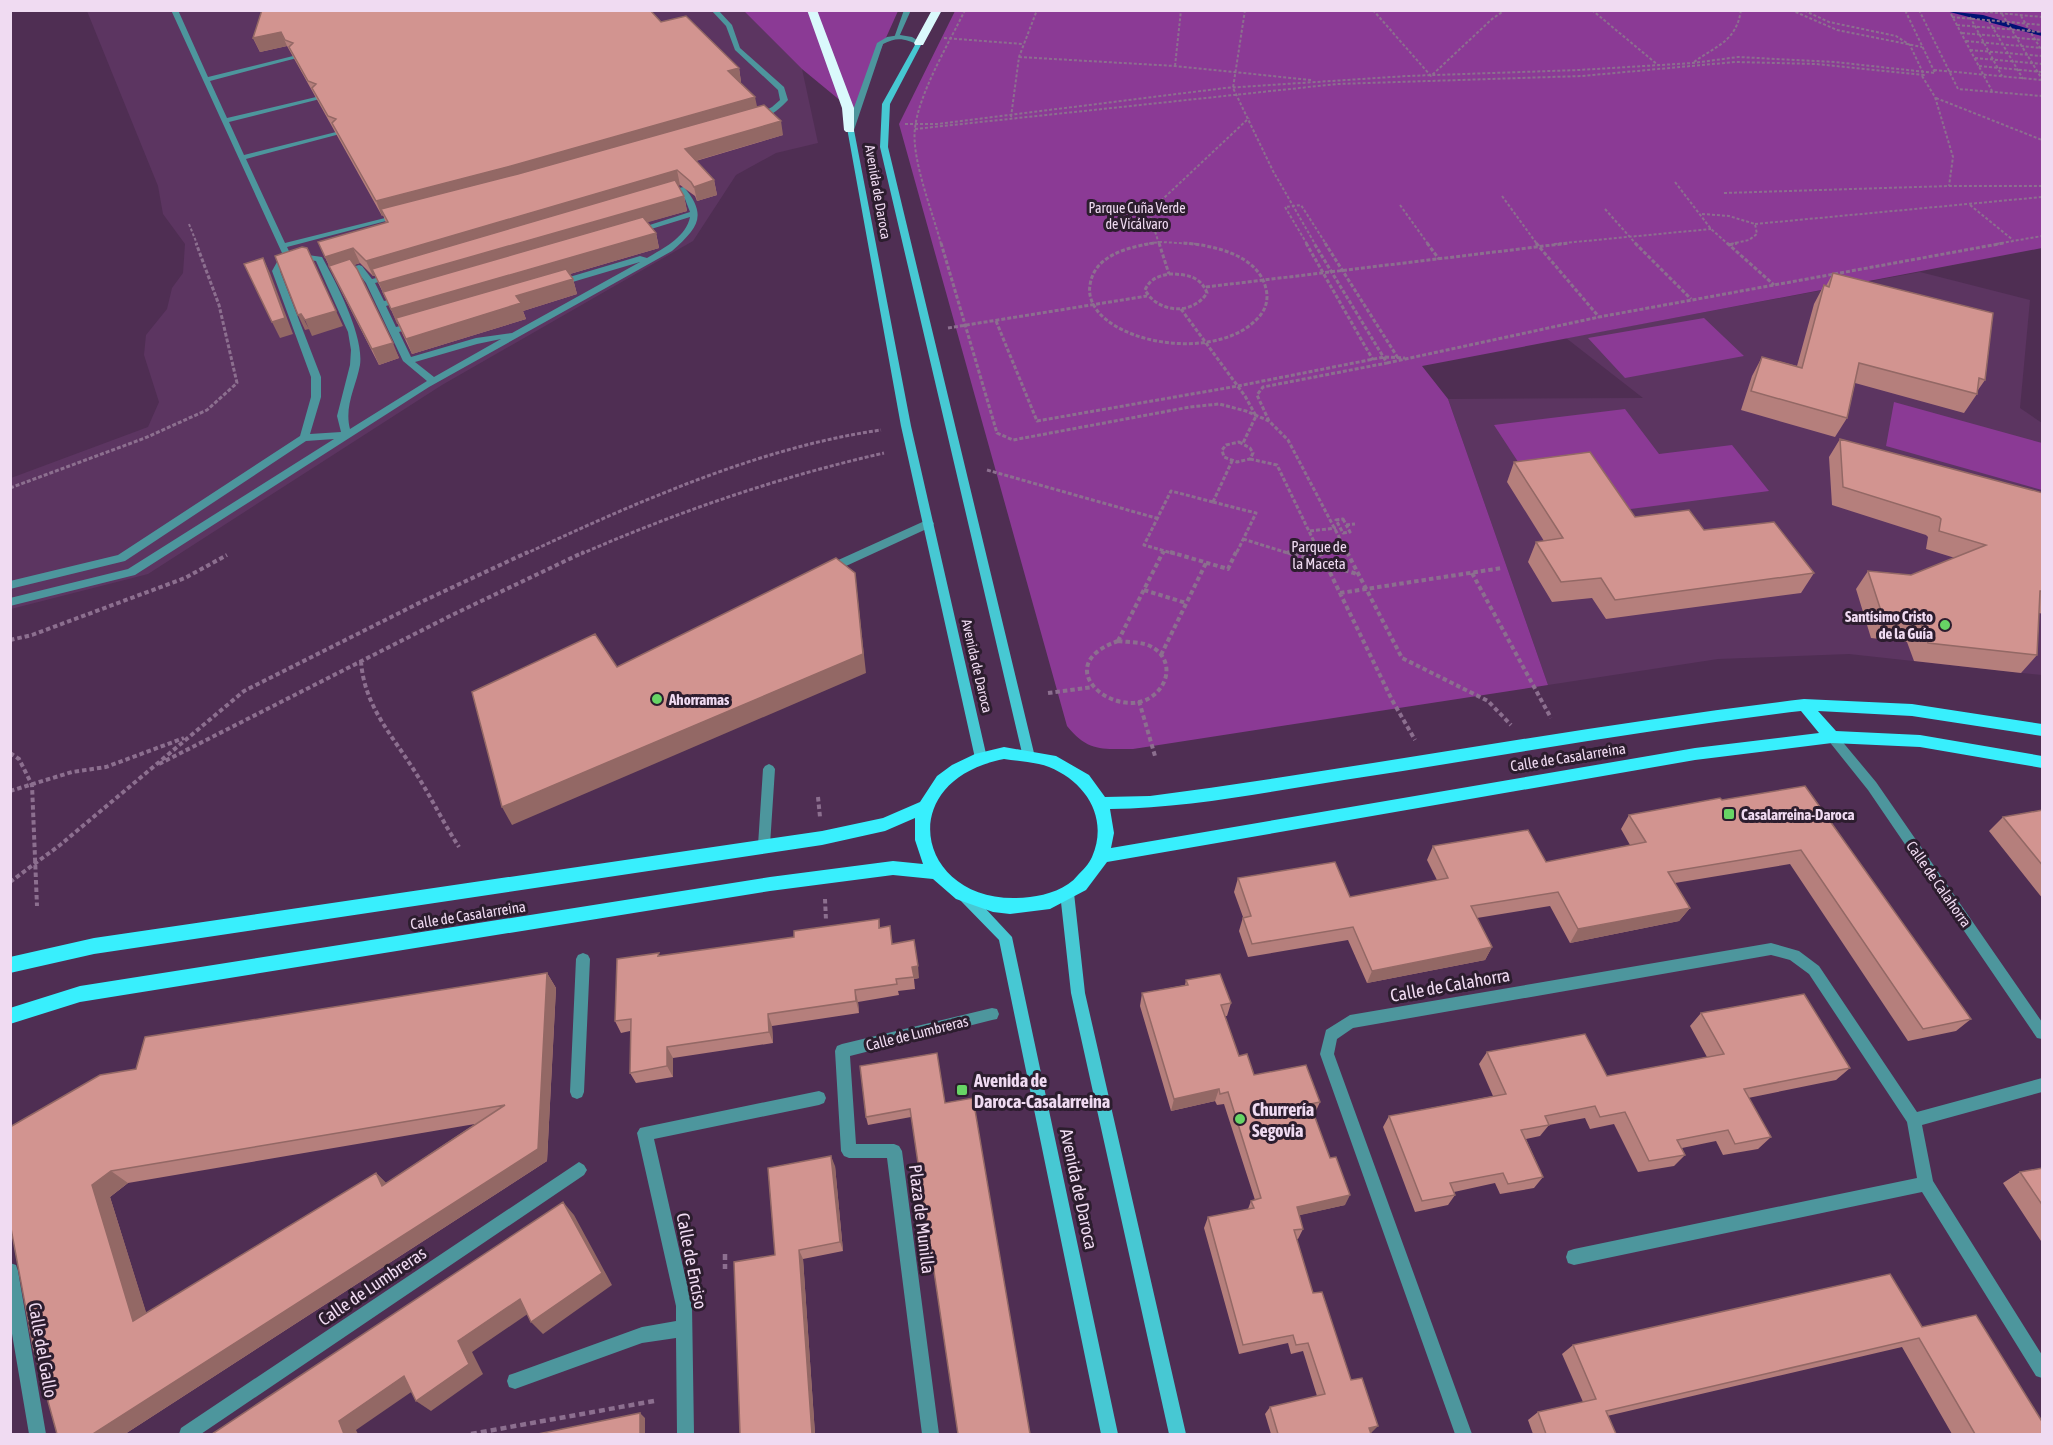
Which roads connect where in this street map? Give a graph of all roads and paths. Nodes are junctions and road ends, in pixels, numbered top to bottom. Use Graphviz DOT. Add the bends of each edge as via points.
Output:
graph roads {
  1 [pos="174,10"];
  2 [pos="714,10"];
  3 [pos="812,10"];
  4 [pos="908,10"];
  5 [pos="937,10"];
  6 [pos="965,10"];
  7 [pos="1036,10"];
  8 [pos="1181,10"];
  9 [pos="1245,10"];
  10 [pos="1373,10"];
  11 [pos="1505,10"];
  12 [pos="1592,10"];
  13 [pos="1741,10"];
  14 [pos="1791,10"];
  15 [pos="1803,10"];
  16 [pos="1905,10"];
  17 [pos="1919,10"];
  18 [pos="1965,10"];
  19 [pos="1984,12"];
  20 [pos="2001,14"];
  21 [pos="2020,15"];
  22 [pos="2038,17"];
  23 [pos="2043,17"];
  24 [pos="1970,18"];
  25 [pos="1988,20"];
  26 [pos="2006,22"];
  27 [pos="2025,23"];
  28 [pos="2043,24"];
  29 [pos="1957,25"];
  30 [pos="1975,27"];
  31 [pos="1993,28"];
  32 [pos="2011,30"];
  33 [pos="2030,31"];
  34 [pos="2043,32"];
  35 [pos="1961,33"];
  36 [pos="1979,34"];
  37 [pos="1998,36"];
  38 [pos="896,37"];
  39 [pos="2016,38"];
  40 [pos="944,39"];
  41 [pos="951,39"];
  42 [pos="2035,39"];
  43 [pos="2043,40"];
  44 [pos="1965,41"];
  45 [pos="919,43"];
  46 [pos="1984,43"];
  47 [pos="1023,44"];
  48 [pos="2003,44"];
  49 [pos="1910,45"];
  50 [pos="2021,46"];
  51 [pos="1923,47"];
  52 [pos="2042,49"];
  53 [pos="1970,50"];
  54 [pos="1989,51"];
  55 [pos="2008,53"];
  56 [pos="2026,54"];
  57 [pos="2043,56"];
  58 [pos="1019,57"];
  59 [pos="293,58"];
  60 [pos="1974,58"];
  61 [pos="1993,59"];
  62 [pos="2013,61"];
  63 [pos="1693,63"];
  64 [pos="2031,63"];
  65 [pos="2043,64"];
  66 [pos="1175,66"];
  67 [pos="1659,66"];
  68 [pos="1979,66"];
  69 [pos="1998,68"];
  70 [pos="1934,70"];
  71 [pos="2018,70"];
  72 [pos="2037,71"];
  73 [pos="1236,72"];
  74 [pos="1949,72"];
  75 [pos="2043,72"];
  76 [pos="1921,73"];
  77 [pos="1983,75"];
  78 [pos="1431,76"];
  79 [pos="2003,77"];
  80 [pos="2023,79"];
  81 [pos="206,80"];
  82 [pos="2042,80"];
  83 [pos="1320,81"];
  84 [pos="1233,88"];
  85 [pos="1993,92"];
  86 [pos="1236,93"];
  87 [pos="2043,96"];
  88 [pos="1935,97"];
  89 [pos="316,99"];
  90 [pos="1012,115"];
  91 [pos="1249,118"];
  92 [pos="225,121"];
  93 [pos="1011,121"];
  94 [pos="743,122"];
  95 [pos="903,124"];
  96 [pos="916,124"];
  97 [pos="915,129"];
  98 [pos="850,130"];
  99 [pos="336,134"];
  100 [pos="2043,140"];
  101 [pos="242,158"];
  102 [pos="1675,182"];
  103 [pos="1949,186"];
  104 [pos="2043,186"];
  105 [pos="1724,193"];
  106 [pos="659,195"];
  107 [pos="1502,196"];
  108 [pos="2043,197"];
  109 [pos="1969,204"];
  110 [pos="1400,205"];
  111 [pos="1293,206"];
  112 [pos="1605,209"];
  113 [pos="695,213"];
  114 [pos="406,214"];
  115 [pos="1701,214"];
  116 [pos="189,224"];
  117 [pos="1755,225"];
  118 [pos="1711,229"];
  119 [pos="628,233"];
  120 [pos="2043,236"];
  121 [pos="1629,237"];
  122 [pos="2013,241"];
  123 [pos="1161,242"];
  124 [pos="1729,245"];
  125 [pos="1539,246"];
  126 [pos="284,250"];
  127 [pos="665,251"];
  128 [pos="1439,259"];
  129 [pos="1342,269"];
  130 [pos="1330,271"];
  131 [pos="403,272"];
  132 [pos="1323,272"];
  133 [pos="1169,273"];
  134 [pos="329,278"];
  135 [pos="1263,280"];
  136 [pos="370,282"];
  137 [pos="552,285"];
  138 [pos="1774,285"];
  139 [pos="1206,287"];
  140 [pos="414,296"];
  141 [pos="1147,296"];
  142 [pos="1691,300"];
  143 [pos="381,305"];
  144 [pos="1093,305"];
  145 [pos="1181,309"];
  146 [pos="1599,316"];
  147 [pos="427,321"];
  148 [pos="996,321"];
  149 [pos="964,326"];
  150 [pos="948,328"];
  151 [pos="393,331"];
  152 [pos="518,334"];
  153 [pos="1204,342"];
  154 [pos="1384,357"];
  155 [pos="1398,358"];
  156 [pos="1413,358"];
  157 [pos="1374,360"];
  158 [pos="408,361"];
  159 [pos="1387,363"];
  160 [pos="433,381"];
  161 [pos="1238,386"];
  162 [pos="1256,416"];
  163 [pos="1269,421"];
  164 [pos="881,430"];
  165 [pos="347,435"];
  166 [pos="304,438"];
  167 [pos="1243,444"];
  168 [pos="884,453"];
  169 [pos="1250,459"];
  170 [pos="1232,461"];
  171 [pos="987,470"];
  172 [pos="10,488"];
  173 [pos="1213,502"];
  174 [pos="1156,518"];
  175 [pos="929,523"];
  176 [pos="1355,524"];
  177 [pos="1346,525"];
  178 [pos="1340,527"];
  179 [pos="1334,528"];
  180 [pos="1310,531"];
  181 [pos="1243,539"];
  182 [pos="1164,551"];
  183 [pos="227,555"];
  184 [pos="1206,563"];
  185 [pos="1326,564"];
  186 [pos="1502,568"];
  187 [pos="819,573"];
  188 [pos="1472,573"];
  189 [pos="1358,574"];
  190 [pos="10,585"];
  191 [pos="1366,589"];
  192 [pos="1144,590"];
  193 [pos="1340,593"];
  194 [pos="10,603"];
  195 [pos="1187,603"];
  196 [pos="10,640"];
  197 [pos="1118,641"];
  198 [pos="1161,655"];
  199 [pos="361,661"];
  200 [pos="1093,687"];
  201 [pos="1048,693"];
  202 [pos="1139,701"];
  203 [pos="1804,705"];
  204 [pos="1405,722"];
  205 [pos="2043,730"];
  206 [pos="189,736"];
  207 [pos="1832,737"];
  208 [pos="1563,740"];
  209 [pos="1530,745"];
  210 [pos="10,753"];
  211 [pos="1029,753"];
  212 [pos="1155,756"];
  213 [pos="981,758"];
  214 [pos="2040,764"];
  215 [pos="150,768"];
  216 [pos="769,769"];
  217 [pos="32,784"];
  218 [pos="10,791"];
  219 [pos="1102,802"];
  220 [pos="925,807"];
  221 [pos="764,845"];
  222 [pos="459,847"];
  223 [pos="1102,856"];
  224 [pos="36,863"];
  225 [pos="935,872"];
  226 [pos="10,882"];
  227 [pos="1067,893"];
  228 [pos="965,896"];
  229 [pos="37,906"];
  230 [pos="583,958"];
  231 [pos="10,965"];
  232 [pos="992,1014"];
  233 [pos="10,1016"];
  234 [pos="2043,1034"];
  235 [pos="842,1051"];
  236 [pos="2043,1085"];
  237 [pos="577,1092"];
  238 [pos="819,1098"];
  239 [pos="1914,1120"];
  240 [pos="579,1170"];
  241 [pos="1926,1184"];
  242 [pos="725,1254"];
  243 [pos="1574,1257"];
  244 [pos="725,1269"];
  245 [pos="10,1271"];
  246 [pos="684,1328"];
  247 [pos="2043,1370"];
  248 [pos="515,1381"];
  249 [pos="654,1401"];
  250 [pos="38,1434"];
  251 [pos="187,1434"];
  252 [pos="471,1434"];
  253 [pos="686,1434"];
  254 [pos="930,1434"];
  255 [pos="1110,1434"];
  256 [pos="1178,1434"];
  257 [pos="1462,1434"];
  1 -- 81 [label="street"];
  2 -- 94 [label="street" via="729,25 737,49 781,89 784,100 775,110"];
  3 -- 98 [label="highway" via="848,108"];
  4 -- 38 [label="street"];
  5 -- 45 [label="highway"];
  6 -- 41 [label="path"];
  7 -- 47 [label="path"];
  8 -- 66 [label="path"];
  9 -- 73 [label="path"];
  10 -- 78 [label="path"];
  11 -- 78 [label="path"];
  12 -- 67 [label="path"];
  13 -- 63 [label="path" via="1740,25 1731,39"];
  14 -- 49 [label="path" via="1838,29"];
  15 -- 49 [label="path" via="1829,22 1896,36"];
  16 -- 51 [label="path"];
  17 -- 74 [label="path"];
  18 -- 19 [label="path"];
  19 -- 20 [label="path"];
  19 -- 25 [label="path"];
  20 -- 21 [label="path"];
  20 -- 26 [label="path"];
  21 -- 22 [label="path"];
  21 -- 27 [label="path"];
  22 -- 23 [label="path"];
  22 -- 28 [label="path"];
  24 -- 25 [label="path"];
  24 -- 29 [label="path" via="1951,15"];
  24 -- 30 [label="path"];
  25 -- 26 [label="path"];
  25 -- 31 [label="path"];
  26 -- 27 [label="path"];
  26 -- 32 [label="path"];
  27 -- 28 [label="path"];
  27 -- 33 [label="path"];
  29 -- 30 [label="path"];
  29 -- 35 [label="path"];
  30 -- 31 [label="path"];
  30 -- 36 [label="path"];
  31 -- 32 [label="path"];
  31 -- 37 [label="path"];
  32 -- 33 [label="path"];
  32 -- 39 [label="path"];
  33 -- 34 [label="path"];
  33 -- 42 [label="path"];
  35 -- 36 [label="path"];
  35 -- 44 [label="path"];
  36 -- 37 [label="path"];
  36 -- 46 [label="path"];
  37 -- 39 [label="path"];
  37 -- 48 [label="path"];
  38 -- 45 [label="street"];
  38 -- 98 [label="street, Avenida de Daroca" via="879,43"];
  39 -- 42 [label="path"];
  39 -- 50 [label="path"];
  40 -- 41 [label="path"];
  41 -- 47 [label="path"];
  41 -- 96 [label="path"];
  42 -- 43 [label="path"];
  42 -- 52 [label="path"];
  44 -- 46 [label="path"];
  44 -- 53 [label="path"];
  45 -- 211 [label="main road, Avenida de Daroca" via="886,104 884,147"];
  46 -- 48 [label="path"];
  46 -- 54 [label="path"];
  47 -- 58 [label="path"];
  48 -- 50 [label="path"];
  48 -- 55 [label="path"];
  49 -- 51 [label="path"];
  49 -- 76 [label="path"];
  50 -- 52 [label="path"];
  50 -- 56 [label="path"];
  51 -- 70 [label="path"];
  53 -- 54 [label="path"];
  53 -- 60 [label="path"];
  54 -- 55 [label="path"];
  54 -- 61 [label="path"];
  55 -- 56 [label="path"];
  55 -- 62 [label="path"];
  56 -- 57 [label="path"];
  56 -- 64 [label="path"];
  58 -- 66 [label="path"];
  58 -- 90 [label="path"];
  59 -- 81 [label="street"];
  60 -- 61 [label="path"];
  60 -- 68 [label="path"];
  61 -- 62 [label="path"];
  61 -- 69 [label="path"];
  62 -- 64 [label="path"];
  62 -- 71 [label="path"];
  63 -- 67 [label="path"];
  63 -- 76 [label="path" via="1738,57 1835,62"];
  64 -- 65 [label="path"];
  64 -- 72 [label="path"];
  66 -- 73 [label="path"];
  67 -- 78 [label="path"];
  68 -- 69 [label="path"];
  68 -- 77 [label="path"];
  69 -- 71 [label="path"];
  69 -- 79 [label="path"];
  70 -- 74 [label="path"];
  70 -- 76 [label="path" via="1935,73"];
  71 -- 72 [label="path"];
  71 -- 80 [label="path"];
  72 -- 75 [label="path"];
  72 -- 82 [label="path"];
  73 -- 83 [label="path"];
  73 -- 84 [label="path"];
  74 -- 77 [label="path"];
  74 -- 85 [label="path" via="1958,89"];
  76 -- 86 [label="path" via="1735,62 1606,74 1337,84"];
  76 -- 88 [label="path"];
  77 -- 79 [label="path"];
  77 -- 85 [label="path"];
  78 -- 83 [label="path"];
  79 -- 80 [label="path"];
  80 -- 82 [label="path"];
  81 -- 92 [label="street"];
  83 -- 84 [label="path"];
  84 -- 86 [label="path"];
  84 -- 90 [label="path"];
  85 -- 87 [label="path"];
  86 -- 91 [label="path"];
  86 -- 93 [label="path"];
  88 -- 100 [label="path"];
  88 -- 103 [label="path" via="1953,157"];
  89 -- 92 [label="street"];
  90 -- 93 [label="path"];
  90 -- 96 [label="path"];
  91 -- 111 [label="path"];
  91 -- 123 [label="path" via="1149,212"];
  92 -- 101 [label="street"];
  93 -- 97 [label="path"];
  95 -- 96 [label="path"];
  96 -- 97 [label="path"];
  97 -- 149 [label="path" via="916,153"];
  98 -- 175 [label="main road, Avenida de Daroca" via="885,323"];
  99 -- 101 [label="street"];
  101 -- 126 [label="street"];
  102 -- 115 [label="path"];
  103 -- 104 [label="path"];
  103 -- 105 [label="path"];
  106 -- 113 [label="street" via="681,189 694,202"];
  107 -- 125 [label="path"];
  108 -- 109 [label="path"];
  109 -- 117 [label="path"];
  109 -- 122 [label="path"];
  110 -- 128 [label="path"];
  111 -- 129 [label="path" via="1301,205"];
  111 -- 130 [label="path"];
  111 -- 132 [label="path" via="1285,207"];
  112 -- 121 [label="path"];
  113 -- 119 [label="street"];
  113 -- 127 [label="street" via="684,236"];
  114 -- 126 [label="street"];
  115 -- 117 [label="path" via="1726,213"];
  115 -- 118 [label="path"];
  116 -- 172 [label="path" via="219,305 237,382 207,410 145,438"];
  117 -- 124 [label="path" via="1756,234 1749,240"];
  118 -- 121 [label="path"];
  118 -- 124 [label="path"];
  120 -- 122 [label="path"];
  121 -- 125 [label="path"];
  121 -- 142 [label="path"];
  122 -- 138 [label="path"];
  123 -- 133 [label="path"];
  123 -- 135 [label="path" via="1222,250 1253,268"];
  123 -- 144 [label="path" via="1137,245 1101,263 1091,276 1088,290"];
  124 -- 138 [label="path"];
  125 -- 128 [label="path"];
  125 -- 146 [label="path"];
  126 -- 134 [label="street" via="319,259"];
  126 -- 166 [label="street" via="276,271 316,377 316,397"];
  127 -- 137 [label="street"];
  127 -- 152 [label="street"];
  128 -- 129 [label="path"];
  129 -- 130 [label="path"];
  129 -- 155 [label="path"];
  130 -- 132 [label="path"];
  130 -- 154 [label="path"];
  131 -- 136 [label="street"];
  132 -- 135 [label="path"];
  132 -- 157 [label="path"];
  133 -- 139 [label="path" via="1196,278"];
  133 -- 141 [label="path" via="1147,284"];
  134 -- 136 [label="street" via="359,268"];
  134 -- 165 [label="street" via="353,332 356,350 342,416"];
  135 -- 139 [label="path"];
  135 -- 153 [label="path" via="1267,300 1258,319 1236,333"];
  136 -- 143 [label="street"];
  138 -- 142 [label="path"];
  139 -- 145 [label="path" via="1205,299"];
  140 -- 143 [label="street"];
  141 -- 144 [label="path"];
  141 -- 145 [label="path" via="1160,306"];
  142 -- 146 [label="path"];
  143 -- 151 [label="street"];
  144 -- 148 [label="path"];
  144 -- 153 [label="path" via="1118,328 1137,336 1170,342"];
  145 -- 153 [label="path"];
  146 -- 156 [label="path"];
  147 -- 151 [label="street"];
  148 -- 149 [label="path"];
  148 -- 161 [label="path" via="1037,421"];
  149 -- 150 [label="path"];
  149 -- 162 [label="path" via="997,433 1013,440 1219,404"];
  151 -- 158 [label="street"];
  152 -- 158 [label="street" via="476,341"];
  152 -- 160 [label="street"];
  153 -- 161 [label="path"];
  154 -- 155 [label="path"];
  154 -- 157 [label="path"];
  154 -- 159 [label="path"];
  155 -- 156 [label="path"];
  156 -- 159 [label="path"];
  157 -- 161 [label="path"];
  158 -- 160 [label="street"];
  159 -- 163 [label="path" via="1263,387 1257,395"];
  160 -- 165 [label="street"];
  161 -- 162 [label="path"];
  162 -- 163 [label="path"];
  162 -- 167 [label="path"];
  163 -- 179 [label="path" via="1287,440"];
  164 -- 206 [label="path" via="759,459 626,507 421,602 244,691"];
  165 -- 166 [label="street"];
  165 -- 194 [label="street" via="131,572"];
  166 -- 190 [label="street" via="121,558"];
  167 -- 169 [label="path" via="1252,450"];
  167 -- 170 [label="path" via="1234,442 1223,447 1222,454"];
  168 -- 199 [label="path" via="756,485 625,534 496,592"];
  169 -- 170 [label="path"];
  169 -- 180 [label="path" via="1277,465"];
  170 -- 173 [label="path"];
  171 -- 174 [label="path"];
  173 -- 174 [label="path" via="1172,491"];
  173 -- 181 [label="path" via="1256,513"];
  174 -- 182 [label="path" via="1144,545"];
  175 -- 187 [label="street"];
  175 -- 213 [label="main road, Avenida de Daroca"];
  176 -- 177 [label="path"];
  177 -- 178 [label="path" via="1343,519 1336,520"];
  177 -- 178 [label="path" via="1350,532 1342,533"];
  178 -- 179 [label="path"];
  179 -- 180 [label="path"];
  179 -- 189 [label="path"];
  180 -- 185 [label="path"];
  181 -- 184 [label="path" via="1228,569"];
  181 -- 185 [label="path"];
  182 -- 184 [label="path"];
  182 -- 192 [label="path"];
  183 -- 196 [label="path" via="185,578"];
  184 -- 195 [label="path"];
  185 -- 189 [label="path"];
  185 -- 193 [label="path"];
  186 -- 188 [label="path"];
  188 -- 191 [label="path"];
  188 -- 208 [label="path"];
  189 -- 191 [label="path"];
  191 -- 193 [label="path"];
  191 -- 209 [label="path" via="1402,658 1488,700"];
  192 -- 195 [label="path"];
  192 -- 197 [label="path"];
  193 -- 204 [label="path"];
  195 -- 198 [label="path"];
  197 -- 198 [label="path" via="1142,643"];
  197 -- 200 [label="path" via="1096,650 1089,658 1086,668"];
  198 -- 202 [label="path" via="1169,673 1167,683"];
  199 -- 215 [label="path"];
  199 -- 222 [label="path" via="361,676 379,721 416,773"];
  200 -- 201 [label="path"];
  200 -- 202 [label="path" via="1113,700"];
  202 -- 212 [label="path"];
  203 -- 205 [label="main road, Calle de Casalarreina" via="1912,710"];
  203 -- 207 [label="main road"];
  203 -- 208 [label="main road, Calle de Casalarreina" via="1686,719"];
  206 -- 215 [label="path"];
  206 -- 217 [label="path" via="106,767"];
  207 -- 214 [label="main road, Calle de Casalarreina" via="1920,741"];
  207 -- 223 [label="main road, Calle de Casalarreina" via="1661,760"];
  207 -- 234 [label="street, Calle de Calahorra" via="1872,786"];
  208 -- 209 [label="main road, Calle de Casalarreina"];
  209 -- 219 [label="main road, Calle de Casalarreina" via="1150,802"];
  210 -- 217 [label="path" via="19,759"];
  211 -- 213 [label="main road"];
  211 -- 219 [label="main road" via="1073,770 1090,784"];
  213 -- 220 [label="main road" via="956,769 937,786"];
  215 -- 224 [label="path"];
  216 -- 221 [label="street"];
  217 -- 218 [label="path"];
  217 -- 224 [label="path"];
  219 -- 223 [label="main road" via="1107,838"];
  220 -- 221 [label="main road, Calle de Casalarreina" via="885,824 822,838"];
  220 -- 225 [label="main road" via="920,829 924,851"];
  221 -- 231 [label="main road, Calle de Casalarreina" via="94,946"];
  223 -- 227 [label="main road" via="1088,876"];
  224 -- 226 [label="path"];
  224 -- 229 [label="path"];
  225 -- 228 [label="main road"];
  225 -- 233 [label="main road, Calle de Casalarreina" via="893,868 770,884 80,994"];
  227 -- 228 [label="main road" via="1017,907"];
  227 -- 256 [label="main road" via="1078,993"];
  228 -- 255 [label="main road, Avenida de Daroca" via="1005,937"];
  230 -- 237 [label="street"];
  232 -- 235 [label="street, Calle de Lumbreras"];
  235 -- 254 [label="street, Plaza de Munilla" via="849,1150 894,1151"];
  236 -- 239 [label="street"];
  238 -- 246 [label="street, Calle de Enciso" via="645,1133 684,1306"];
  239 -- 241 [label="street, Calle de Calahorra"];
  239 -- 257 [label="street, Calle de Calahorra" via="1814,970 1794,955 1771,949 1350,1022 1331,1035 1327,1054"];
  240 -- 251 [label="street, Calle de Lumbreras"];
  241 -- 243 [label="street"];
  241 -- 247 [label="street, Calle de Calahorra"];
  242 -- 244 [label="path"];
  245 -- 250 [label="street, Calle del Gallo"];
  246 -- 248 [label="street" via="642,1335"];
  246 -- 253 [label="street, Calle de Enciso"];
  249 -- 252 [label="path"];
}
